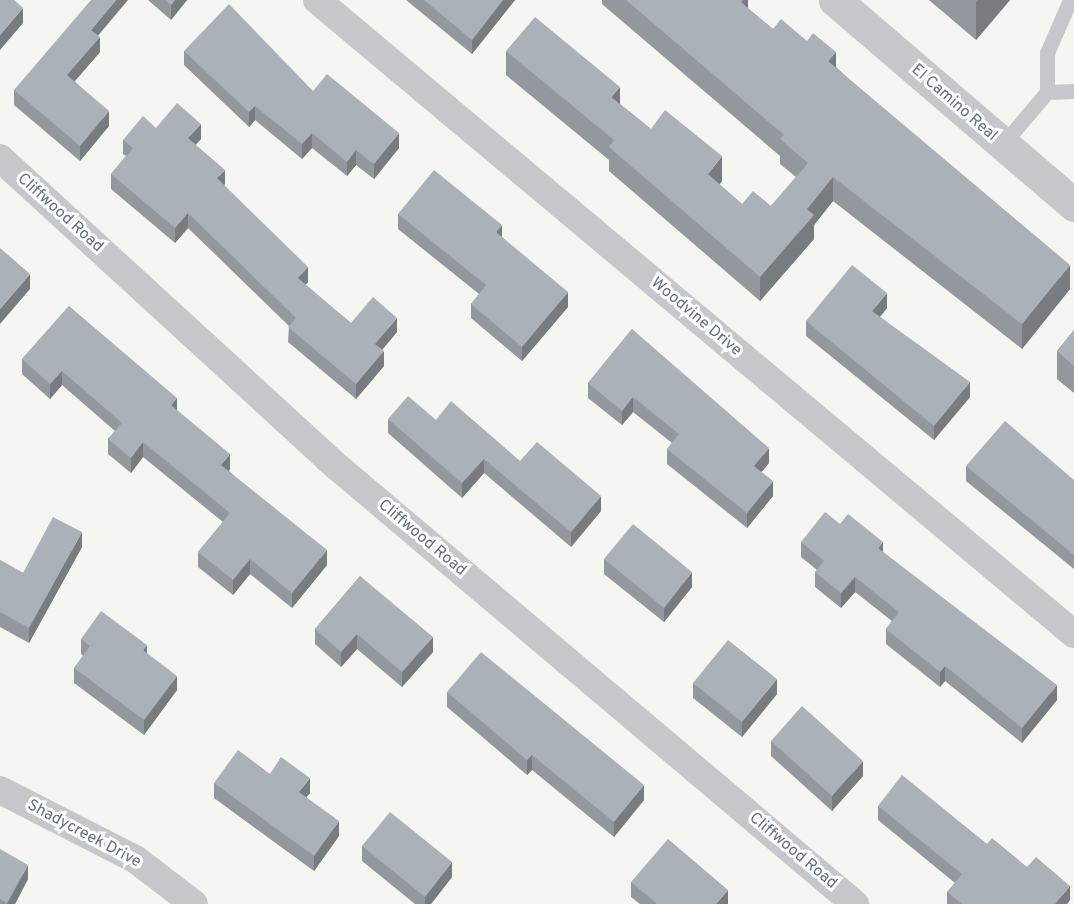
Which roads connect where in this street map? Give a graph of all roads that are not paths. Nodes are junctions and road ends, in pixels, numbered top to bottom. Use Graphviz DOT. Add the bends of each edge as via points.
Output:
graph roads {
  1 [pos="317,0"];
  2 [pos="835,0"];
  3 [pos="1070,0"];
  4 [pos="1074,91"];
  5 [pos="1047,92"];
  6 [pos="1003,144"];
  7 [pos="0,158"];
  8 [pos="1074,205"];
  9 [pos="1074,634"];
  10 [pos="0,790"];
  11 [pos="194,904"];
  12 [pos="855,904"];
  1 -- 9 [label="street, Woodvine Drive"];
  2 -- 6 [label="street, El Camino Real"];
  3 -- 5 [label="lane" via="1047,53"];
  4 -- 5 [label="lane"];
  5 -- 6 [label="lane"];
  6 -- 8 [label="street, El Camino Real"];
  7 -- 12 [label="street, Cliffwood Road" via="328,459"];
  10 -- 11 [label="street, Shadycreek Drive" via="135,859"];
}
